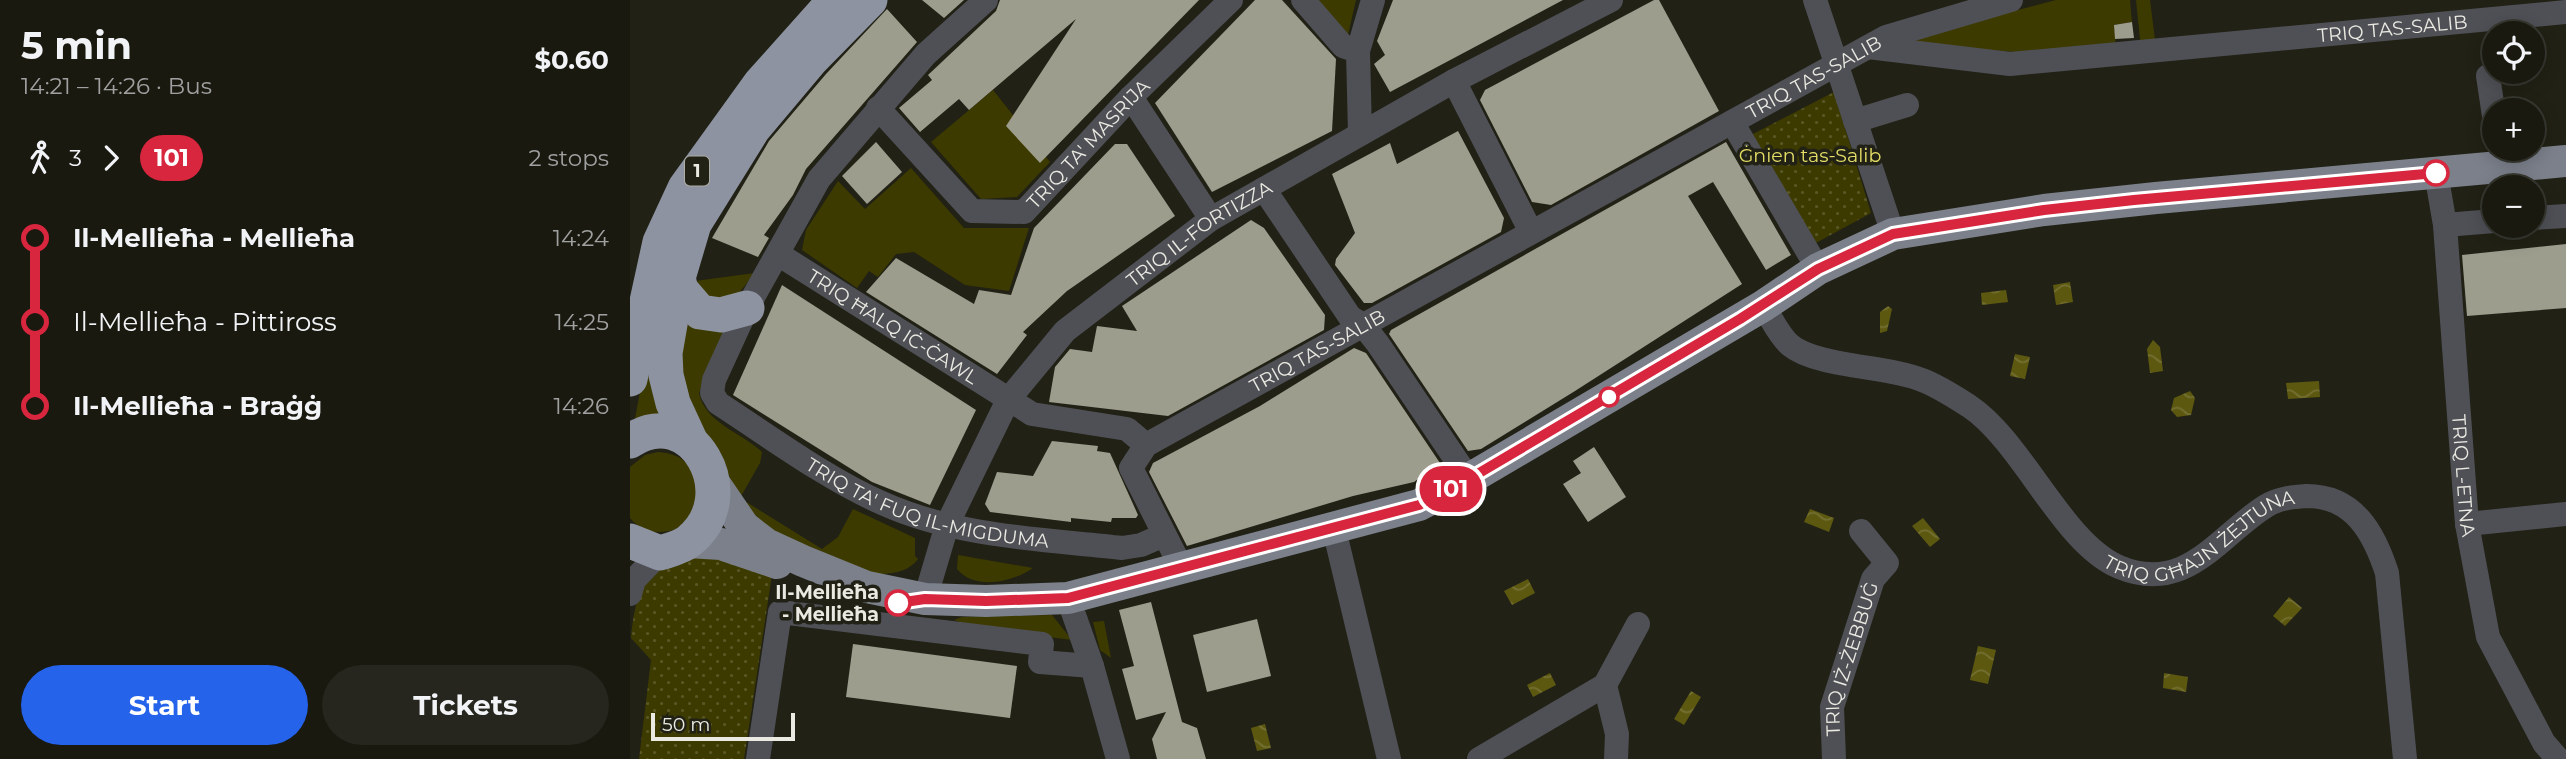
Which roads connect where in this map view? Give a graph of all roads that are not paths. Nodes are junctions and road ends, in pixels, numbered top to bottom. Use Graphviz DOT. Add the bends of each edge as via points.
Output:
graph roads {
  1 [pos="835,0"];
  2 [pos="870,0"];
  3 [pos="986,0"];
  4 [pos="1231,0"];
  5 [pos="1303,0"];
  6 [pos="1373,0"];
  7 [pos="1815,0"];
  8 [pos="2011,0"];
  9 [pos="1607,1"];
  10 [pos="2566,12"];
  11 [pos="1867,47"];
  12 [pos="1358,51"];
  13 [pos="1838,65"];
  14 [pos="1454,81"];
  15 [pos="1131,97"];
  16 [pos="1907,105"];
  17 [pos="878,107"];
  18 [pos="1855,121"];
  19 [pos="1732,122"];
  20 [pos="1360,134"];
  21 [pos="2545,160"];
  22 [pos="2483,161"];
  23 [pos="2566,161"];
  24 [pos="2436,173"];
  25 [pos="1264,189"];
  26 [pos="2566,216"];
  27 [pos="2545,217"];
  28 [pos="1211,219"];
  29 [pos="2482,222"];
  30 [pos="2445,225"];
  31 [pos="1531,232"];
  32 [pos="1893,234"];
  33 [pos="778,254"];
  34 [pos="1818,269"];
  35 [pos="678,278"];
  36 [pos="1763,306"];
  37 [pos="747,309"];
  38 [pos="1363,325"];
  39 [pos="630,379"];
  40 [pos="1008,400"];
  41 [pos="630,441"];
  42 [pos="691,442"];
  43 [pos="1146,446"];
  44 [pos="1469,479"];
  45 [pos="714,483"];
  46 [pos="2566,514"];
  47 [pos="2466,524"];
  48 [pos="947,526"];
  49 [pos="1334,529"];
  50 [pos="1861,531"];
  51 [pos="1164,534"];
  52 [pos="659,546"];
  53 [pos="1182,569"];
  54 [pos="630,594"];
  55 [pos="1068,598"];
  56 [pos="925,599"];
  57 [pos="1638,624"];
  58 [pos="1092,666"];
  59 [pos="1605,685"];
  60 [pos="758,759"];
  61 [pos="1118,759"];
  62 [pos="1389,759"];
  63 [pos="1479,759"];
  64 [pos="1616,759"];
  65 [pos="1835,759"];
  66 [pos="2405,759"];
  67 [pos="2558,759"];
  1 -- 39 [label="highway, 1" via="760,84 685,188 660,242"];
  2 -- 35 [label="highway, 1" via="753,129 694,224"];
  3 -- 17 [label="street" via="926,54"];
  4 -- 15 [label="street, TRIQ TA' MASRIJA"];
  5 -- 12 [label="street" via="1343,46"];
  6 -- 12 [label="street"];
  7 -- 13 [label="street"];
  8 -- 11 [label="street" via="1886,37"];
  9 -- 14 [label="street, TRIQ IL-FORTIZZA"];
  10 -- 11 [label="street, TRIQ TAS-SALIB" via="2010,64"];
  11 -- 13 [label="street, TRIQ TAS-SALIB"];
  12 -- 20 [label="street"];
  13 -- 18 [label="street"];
  13 -- 19 [label="street, TRIQ TAS-SALIB"];
  14 -- 20 [label="street, TRIQ IL-FORTIZZA"];
  14 -- 31 [label="street"];
  15 -- 17 [label="street, TRIQ TA' MASRIJA" via="1024,212 972,211"];
  15 -- 28 [label="street"];
  16 -- 18 [label="street"];
  17 -- 33 [label="street" via="819,179"];
  18 -- 32 [label="street"];
  19 -- 31 [label="street, TRIQ TAS-SALIB"];
  19 -- 34 [label="street"];
  20 -- 25 [label="street, TRIQ IL-FORTIZZA"];
  21 -- 23 [label="main road"];
  22 -- 24 [label="main road"];
  24 -- 30 [label="street, TRIQ L-ETNA"];
  24 -- 32 [label="main road" via="2156,189"];
  25 -- 28 [label="street, TRIQ IL-FORTIZZA"];
  25 -- 38 [label="street" via="1350,317"];
  26 -- 27 [label="street"];
  28 -- 40 [label="street, TRIQ IL-FORTIZZA" via="1065,331"];
  29 -- 30 [label="street"];
  30 -- 47 [label="street, TRIQ L-ETNA"];
  31 -- 38 [label="street, TRIQ TAS-SALIB"];
  32 -- 34 [label="main road"];
  33 -- 37 [label="street"];
  33 -- 40 [label="street, TRIQ ĦALQ IĊ-ĊAWL"];
  34 -- 36 [label="main road"];
  35 -- 37 [label="highway" via="681,290 700,312 721,315"];
  35 -- 42 [label="highway, 1" via="665,353 666,375"];
  36 -- 44 [label="main road"];
  36 -- 66 [label="street, TRIQ GĦAJN ŻEJTUNA" via="1789,345 1922,380 1970,407 2000,436 2091,550 2120,567 2151,573 2178,571 2202,559 2268,504 2291,497 2339,501 2364,521 2387,573"];
  37 -- 48 [label="street, TRIQ TA' FUQ IL-MIGDUMA" via="714,380 712,393 718,403 882,503"];
  38 -- 43 [label="street, TRIQ TAS-SALIB"];
  38 -- 44 [label="street"];
  40 -- 43 [label="street, TRIQ ĦALQ IĊ-ĊAWL" via="1032,414 1127,429"];
  40 -- 48 [label="street, TRIQ IL-FORTIZZA"];
  41 -- 42 [label="highway" via="651,430"];
  42 -- 45 [label="highway, 1" via="708,464"];
  43 -- 51 [label="street" via="1131,468"];
  44 -- 49 [label="main road" via="1419,505"];
  45 -- 52 [label="highway" via="713,504 705,524"];
  45 -- 56 [label="main road" via="744,527 766,544 867,587"];
  46 -- 47 [label="street"];
  47 -- 67 [label="street, TRIQ L-ETNA" via="2488,637 2543,743"];
  48 -- 51 [label="street, TRIQ TA' FUQ IL-MIGDUMA" via="1122,548"];
  48 -- 56 [label="street, TRIQ IL-FORTIZZA"];
  49 -- 53 [label="main road"];
  49 -- 62 [label="street"];
  50 -- 65 [label="street, TRIQ IŻ-ŻEBBUĠ" via="1887,563 1873,579 1832,707"];
  51 -- 53 [label="street"];
  52 -- 54 [label="street" via="634,580"];
  52 -- 56 [label="main road" via="721,544 898,603"];
  53 -- 55 [label="main road"];
  55 -- 56 [label="main road"];
  55 -- 58 [label="street"];
  57 -- 59 [label="street"];
  58 -- 60 [label="street" via="1040,662 1042,644 780,612"];
  58 -- 61 [label="street"];
  59 -- 63 [label="street"];
  59 -- 64 [label="street" via="1617,734"];
}
